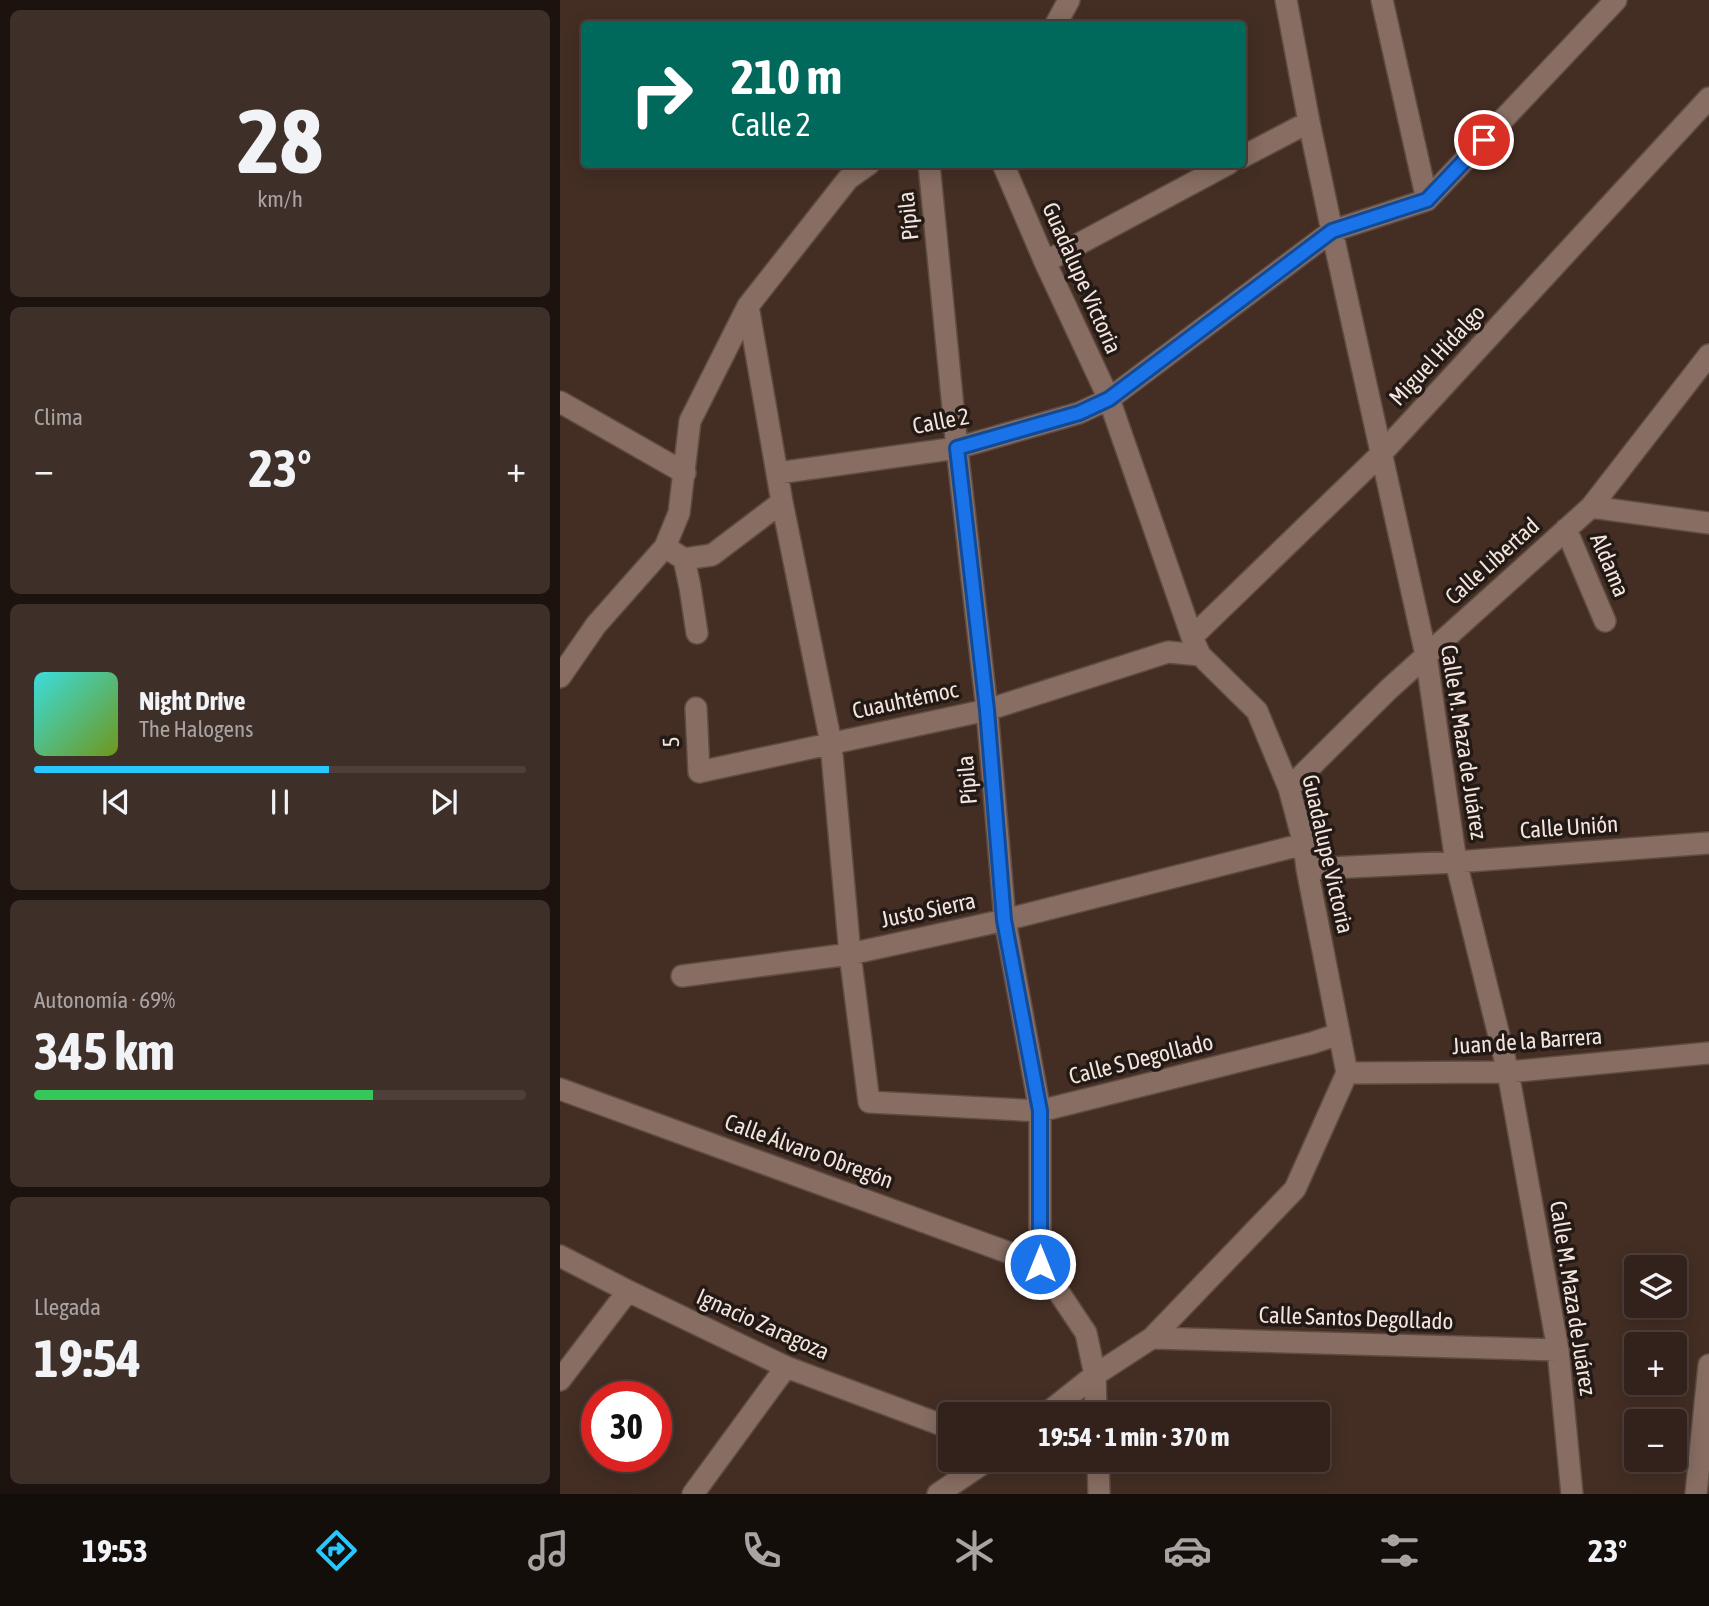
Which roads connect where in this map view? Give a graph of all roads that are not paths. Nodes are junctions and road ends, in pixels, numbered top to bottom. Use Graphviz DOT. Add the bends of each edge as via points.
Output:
graph roads {
  1 [pos="1069,0"];
  2 [pos="1286,0"];
  3 [pos="1382,0"];
  4 [pos="1616,0"];
  5 [pos="1058,21"];
  6 [pos="1709,98"];
  7 [pos="1309,122"];
  8 [pos="1246,155"];
  9 [pos="863,168"];
  10 [pos="929,168"];
  11 [pos="1005,168"];
  12 [pos="1221,168"];
  13 [pos="1427,200"];
  14 [pos="1332,231"];
  15 [pos="1045,262"];
  16 [pos="748,306"];
  17 [pos="1709,355"];
  18 [pos="1109,399"];
  19 [pos="560,402"];
  20 [pos="957,448"];
  21 [pos="1381,454"];
  22 [pos="778,472"];
  23 [pos="685,473"];
  24 [pos="782,502"];
  25 [pos="1591,507"];
  26 [pos="1709,523"];
  27 [pos="1566,529"];
  28 [pos="665,547"];
  29 [pos="684,559"];
  30 [pos="1605,621"];
  31 [pos="697,634"];
  32 [pos="1196,646"];
  33 [pos="1426,655"];
  34 [pos="560,677"];
  35 [pos="696,708"];
  36 [pos="987,710"];
  37 [pos="831,743"];
  38 [pos="699,772"];
  39 [pos="1289,788"];
  40 [pos="1709,843"];
  41 [pos="1304,844"];
  42 [pos="1456,862"];
  43 [pos="1307,869"];
  44 [pos="1004,920"];
  45 [pos="850,954"];
  46 [pos="682,976"];
  47 [pos="1339,1034"];
  48 [pos="1709,1053"];
  49 [pos="1508,1072"];
  50 [pos="1347,1073"];
  51 [pos="560,1089"];
  52 [pos="1040,1111"];
  53 [pos="560,1256"];
  54 [pos="1040,1264"];
  55 [pos="628,1291"];
  56 [pos="1152,1338"];
  57 [pos="1558,1350"];
  58 [pos="1709,1366"];
  59 [pos="786,1367"];
  60 [pos="1095,1376"];
  61 [pos="560,1380"];
  62 [pos="1061,1402"];
  63 [pos="1096,1402"];
  64 [pos="938,1424"];
  65 [pos="970,1472"];
  66 [pos="1098,1472"];
  67 [pos="693,1494"];
  68 [pos="938,1494"];
  69 [pos="1099,1494"];
  70 [pos="1572,1494"];
  71 [pos="1696,1494"];
  1 -- 5 [label="street"];
  2 -- 7 [label="street, Calle M. Maza de Juárez"];
  3 -- 13 [label="street"];
  4 -- 13 [label="street"];
  6 -- 21 [label="street, Miguel Hidalgo"];
  7 -- 8 [label="street"];
  7 -- 14 [label="street, Calle M. Maza de Juárez"];
  9 -- 16 [label="street" via="848,178"];
  10 -- 20 [label="street, Pípila"];
  11 -- 15 [label="street, Guadalupe Victoria"];
  12 -- 15 [label="street"];
  13 -- 14 [label="street, Calle 2"];
  14 -- 18 [label="street, Calle 2"];
  14 -- 21 [label="street, Calle M. Maza de Juárez"];
  15 -- 18 [label="street, Guadalupe Victoria"];
  16 -- 22 [label="street"];
  16 -- 23 [label="street" via="690,421"];
  17 -- 25 [label="street, Calle Libertad"];
  18 -- 20 [label="street, Calle 2" via="1079,413"];
  18 -- 32 [label="street, Guadalupe Victoria"];
  19 -- 23 [label="street"];
  20 -- 22 [label="street, Calle 2"];
  20 -- 36 [label="street, Pípila"];
  21 -- 32 [label="street, Miguel Hidalgo"];
  21 -- 33 [label="street, Calle M. Maza de Juárez"];
  22 -- 24 [label="street"];
  23 -- 28 [label="street" via="679,513"];
  24 -- 29 [label="street" via="712,555"];
  24 -- 37 [label="street"];
  25 -- 26 [label="street"];
  25 -- 27 [label="street, Calle Libertad"];
  27 -- 30 [label="street, Aldama"];
  27 -- 33 [label="street, Calle Libertad"];
  28 -- 29 [label="street"];
  28 -- 34 [label="street" via="596,625"];
  29 -- 31 [label="street"];
  32 -- 36 [label="street, Cuauhtémoc"];
  32 -- 39 [label="street, Guadalupe Victoria" via="1257,711"];
  33 -- 39 [label="street, Calle Libertad"];
  33 -- 42 [label="street, Calle M. Maza de Juárez"];
  35 -- 38 [label="street, 5"];
  36 -- 37 [label="street, Cuauhtémoc"];
  36 -- 44 [label="street, Pípila"];
  37 -- 38 [label="street, Cuauhtémoc"];
  37 -- 45 [label="street"];
  39 -- 41 [label="street, Guadalupe Victoria"];
  40 -- 42 [label="street, Calle Unión"];
  41 -- 43 [label="street, Guadalupe Victoria"];
  41 -- 44 [label="street, Justo Sierra"];
  42 -- 43 [label="street, Calle Unión"];
  42 -- 49 [label="street, Calle M. Maza de Juárez"];
  43 -- 47 [label="street, Guadalupe Victoria"];
  44 -- 45 [label="street, Justo Sierra"];
  44 -- 52 [label="street, Pípila"];
  45 -- 46 [label="street, Justo Sierra"];
  45 -- 52 [label="street, Calle S Degollado" via="869,1102"];
  47 -- 50 [label="street, Guadalupe Victoria"];
  47 -- 52 [label="street, Calle S Degollado"];
  48 -- 49 [label="street, Juan de la Barrera"];
  49 -- 50 [label="street, Juan de la Barrera"];
  49 -- 57 [label="street, Calle M. Maza de Juárez"];
  50 -- 56 [label="street" via="1295,1189"];
  51 -- 54 [label="street, Calle Álvaro Obregón"];
  52 -- 54 [label="street, Pípila"];
  53 -- 55 [label="street, Ignacio Zaragoza"];
  54 -- 60 [label="street" via="1086,1332"];
  55 -- 59 [label="street, Ignacio Zaragoza"];
  55 -- 61 [label="street"];
  56 -- 57 [label="street, Calle Santos Degollado"];
  56 -- 60 [label="street"];
  57 -- 70 [label="street, Calle M. Maza de Juárez"];
  58 -- 71 [label="street"];
  59 -- 64 [label="street, Ignacio Zaragoza"];
  59 -- 67 [label="street"];
  60 -- 62 [label="street"];
  60 -- 63 [label="street"];
  65 -- 68 [label="street"];
  66 -- 69 [label="street"];
}
